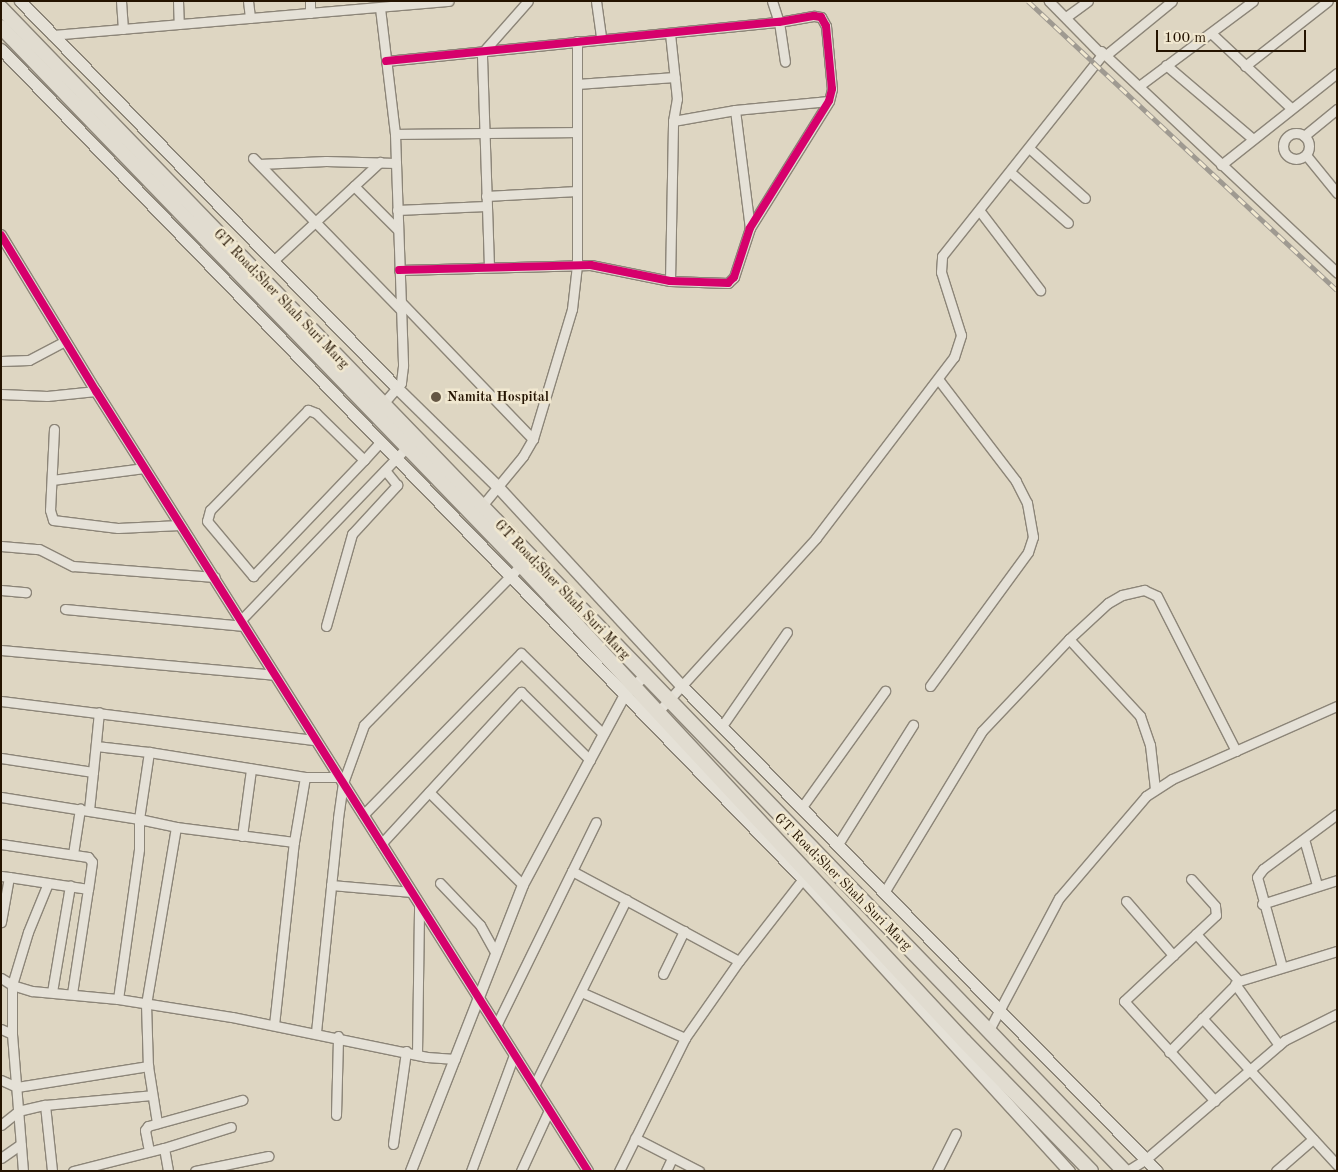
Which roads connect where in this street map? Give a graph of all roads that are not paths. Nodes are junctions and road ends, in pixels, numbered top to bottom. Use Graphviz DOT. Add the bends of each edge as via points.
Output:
graph roads {
  1 [pos="20,1"];
  2 [pos="121,1"];
  3 [pos="178,1"];
  4 [pos="248,1"];
  5 [pos="310,1"];
  6 [pos="449,1"];
  7 [pos="528,1"];
  8 [pos="596,1"];
  9 [pos="772,1"];
  10 [pos="1049,1"];
  11 [pos="1088,1"];
  12 [pos="1172,1"];
  13 [pos="1252,1"];
  14 [pos="1328,1"];
  15 [pos="404,3"];
  16 [pos="1,8"];
  17 [pos="380,8"];
  18 [pos="310,13"];
  19 [pos="1066,17"];
  20 [pos="250,18"];
  21 [pos="780,22"];
  22 [pos="179,24"];
  23 [pos="1,27"];
  24 [pos="123,29"];
  25 [pos="1211,32"];
  26 [pos="670,33"];
  27 [pos="52,35"];
  28 [pos="601,38"];
  29 [pos="577,41"];
  30 [pos="1,49"];
  31 [pos="482,53"];
  32 [pos="1103,53"];
  33 [pos="386,61"];
  34 [pos="786,62"];
  35 [pos="1166,65"];
  36 [pos="1246,66"];
  37 [pos="1337,72"];
  38 [pos="675,77"];
  39 [pos="577,84"];
  40 [pos="1139,86"];
  41 [pos="830,101"];
  42 [pos="1291,108"];
  43 [pos="735,110"];
  44 [pos="1337,110"];
  45 [pos="673,121"];
  46 [pos="483,132"];
  47 [pos="577,132"];
  48 [pos="395,134"];
  49 [pos="1304,136"];
  50 [pos="1252,139"];
  51 [pos="1029,148"];
  52 [pos="1306,155"];
  53 [pos="380,162"];
  54 [pos="396,163"];
  55 [pos="1221,165"];
  56 [pos="1010,172"];
  57 [pos="354,186"];
  58 [pos="577,191"];
  59 [pos="1337,193"];
  60 [pos="486,196"];
  61 [pos="1085,198"];
  62 [pos="486,206"];
  63 [pos="397,210"];
  64 [pos="979,210"];
  65 [pos="314,222"];
  66 [pos="1068,223"];
  67 [pos="750,228"];
  68 [pos="398,230"];
  69 [pos="1,235"];
  70 [pos="272,261"];
  71 [pos="576,265"];
  72 [pos="488,267"];
  73 [pos="399,270"];
  74 [pos="1337,273"];
  75 [pos="670,281"];
  76 [pos="1040,290"];
  77 [pos="400,305"];
  78 [pos="65,342"];
  79 [pos="1,361"];
  80 [pos="938,379"];
  81 [pos="398,389"];
  82 [pos="96,391"];
  83 [pos="1,394"];
  84 [pos="382,404"];
  85 [pos="54,429"];
  86 [pos="533,439"];
  87 [pos="381,441"];
  88 [pos="407,447"];
  89 [pos="397,458"];
  90 [pos="364,460"];
  91 [pos="144,468"];
  92 [pos="385,470"];
  93 [pos="52,480"];
  94 [pos="498,486"];
  95 [pos="481,507"];
  96 [pos="346,510"];
  97 [pos="359,524"];
  98 [pos="180,525"];
  99 [pos="1,546"];
  100 [pos="516,570"];
  101 [pos="215,577"];
  102 [pos="1,590"];
  103 [pos="26,592"];
  104 [pos="65,610"];
  105 [pos="242,623"];
  106 [pos="326,626"];
  107 [pos="787,632"];
  108 [pos="1069,639"];
  109 [pos="1,650"];
  110 [pos="274,675"];
  111 [pos="645,676"];
  112 [pos="681,685"];
  113 [pos="930,686"];
  114 [pos="629,691"];
  115 [pos="885,692"];
  116 [pos="667,700"];
  117 [pos="1,701"];
  118 [pos="1337,706"];
  119 [pos="100,712"];
  120 [pos="656,714"];
  121 [pos="913,725"];
  122 [pos="722,726"];
  123 [pos="603,734"];
  124 [pos="316,740"];
  125 [pos="96,746"];
  126 [pos="1236,751"];
  127 [pos="149,752"];
  128 [pos="1,758"];
  129 [pos="590,760"];
  130 [pos="251,769"];
  131 [pos="93,772"];
  132 [pos="305,777"];
  133 [pos="342,780"];
  134 [pos="1155,789"];
  135 [pos="429,792"];
  136 [pos="1,797"];
  137 [pos="802,807"];
  138 [pos="84,809"];
  139 [pos="1337,814"];
  140 [pos="363,815"];
  141 [pos="139,819"];
  142 [pos="596,822"];
  143 [pos="176,827"];
  144 [pos="242,836"];
  145 [pos="1304,839"];
  146 [pos="294,842"];
  147 [pos="1,844"];
  148 [pos="381,844"];
  149 [pos="838,844"];
  150 [pos="72,854"];
  151 [pos="572,871"];
  152 [pos="5,876"];
  153 [pos="805,876"];
  154 [pos="1191,879"];
  155 [pos="1337,880"];
  156 [pos="48,883"];
  157 [pos="440,883"];
  158 [pos="332,885"];
  159 [pos="523,885"];
  160 [pos="1317,885"];
  161 [pos="70,886"];
  162 [pos="88,889"];
  163 [pos="885,891"];
  164 [pos="412,892"];
  165 [pos="626,900"];
  166 [pos="1126,901"];
  167 [pos="419,904"];
  168 [pos="1262,904"];
  169 [pos="1,922"];
  170 [pos="684,932"];
  171 [pos="1196,934"];
  172 [pos="1337,951"];
  173 [pos="496,952"];
  174 [pos="1173,955"];
  175 [pos="739,961"];
  176 [pos="1282,968"];
  177 [pos="663,974"];
  178 [pos="1,978"];
  179 [pos="1237,983"];
  180 [pos="12,985"];
  181 [pos="52,992"];
  182 [pos="581,992"];
  183 [pos="72,994"];
  184 [pos="477,996"];
  185 [pos="118,999"];
  186 [pos="146,1004"];
  187 [pos="1001,1008"];
  188 [pos="1337,1014"];
  189 [pos="1202,1018"];
  190 [pos="274,1025"];
  191 [pos="496,1026"];
  192 [pos="1,1029"];
  193 [pos="989,1030"];
  194 [pos="316,1032"];
  195 [pos="12,1034"];
  196 [pos="338,1036"];
  197 [pos="685,1038"];
  198 [pos="1279,1044"];
  199 [pos="406,1051"];
  200 [pos="1169,1052"];
  201 [pos="417,1054"];
  202 [pos="514,1055"];
  203 [pos="455,1059"];
  204 [pos="148,1066"];
  205 [pos="1248,1071"];
  206 [pos="1,1080"];
  207 [pos="534,1086"];
  208 [pos="17,1087"];
  209 [pos="152,1095"];
  210 [pos="242,1100"];
  211 [pos="1214,1101"];
  212 [pos="45,1106"];
  213 [pos="549,1110"];
  214 [pos="18,1111"];
  215 [pos="336,1115"];
  216 [pos="157,1123"];
  217 [pos="1,1124"];
  218 [pos="231,1127"];
  219 [pos="956,1133"];
  220 [pos="635,1138"];
  221 [pos="1313,1139"];
  222 [pos="21,1144"];
  223 [pos="393,1144"];
  224 [pos="164,1148"];
  225 [pos="149,1151"];
  226 [pos="268,1156"];
  227 [pos="1,1158"];
  228 [pos="672,1158"];
  229 [pos="1146,1159"];
  230 [pos="1337,1165"];
  231 [pos="23,1171"];
  232 [pos="52,1171"];
  233 [pos="73,1171"];
  234 [pos="168,1171"];
  235 [pos="195,1171"];
  236 [pos="411,1171"];
  237 [pos="471,1171"];
  238 [pos="521,1171"];
  239 [pos="588,1171"];
  240 [pos="619,1171"];
  241 [pos="666,1171"];
  242 [pos="699,1171"];
  243 [pos="937,1171"];
  244 [pos="1069,1171"];
  245 [pos="1091,1171"];
  246 [pos="1125,1171"];
  247 [pos="1157,1171"];
  248 [pos="1276,1171"];
  1 -- 27 [label="main road"];
  2 -- 24 [label="street"];
  3 -- 22 [label="street"];
  4 -- 20 [label="street"];
  5 -- 18 [label="street"];
  6 -- 15 [label="street"];
  7 -- 31 [label="street"];
  8 -- 28 [label="street"];
  9 -- 21 [label="street"];
  10 -- 19 [label="street"];
  11 -- 19 [label="street"];
  12 -- 32 [label="street"];
  13 -- 25 [label="street"];
  14 -- 36 [label="street"];
  15 -- 17 [label="street"];
  16 -- 84 [label="main road, GT Road;Sher Shah Suri Marg"];
  17 -- 18 [label="street"];
  17 -- 33 [label="street"];
  18 -- 20 [label="street"];
  19 -- 32 [label="street"];
  20 -- 22 [label="street"];
  21 -- 26 [label="street"];
  21 -- 34 [label="street"];
  21 -- 41 [label="street" via="814,16 825,21 832,89"];
  22 -- 24 [label="street"];
  23 -- 88 [label="main road, GT Road;Sher Shah Suri Marg"];
  24 -- 27 [label="street"];
  25 -- 35 [label="street"];
  25 -- 36 [label="street"];
  26 -- 28 [label="street"];
  26 -- 38 [label="street"];
  27 -- 70 [label="main road"];
  28 -- 29 [label="street"];
  29 -- 31 [label="street"];
  29 -- 39 [label="street"];
  30 -- 87 [label="main road"];
  31 -- 33 [label="street"];
  31 -- 46 [label="street"];
  32 -- 40 [label="street"];
  32 -- 51 [label="street"];
  33 -- 48 [label="street"];
  35 -- 40 [label="street"];
  35 -- 50 [label="street"];
  36 -- 42 [label="street"];
  37 -- 42 [label="street"];
  38 -- 39 [label="street"];
  38 -- 45 [label="street" via="677,99"];
  39 -- 47 [label="street"];
  40 -- 55 [label="street"];
  41 -- 43 [label="street"];
  41 -- 67 [label="street"];
  42 -- 50 [label="street"];
  43 -- 45 [label="street"];
  43 -- 67 [label="street"];
  44 -- 49 [label="street"];
  45 -- 75 [label="street"];
  46 -- 47 [label="street"];
  46 -- 48 [label="street"];
  46 -- 60 [label="street"];
  47 -- 58 [label="street"];
  48 -- 54 [label="street"];
  49 -- 52 [label="street" via="1309,147"];
  49 -- 52 [label="street" via="1291,133 1284,139 1283,148 1287,156 1294,159"];
  50 -- 55 [label="street"];
  51 -- 56 [label="street"];
  51 -- 61 [label="street"];
  52 -- 59 [label="street"];
  53 -- 54 [label="street"];
  53 -- 57 [label="street"];
  53 -- 65 [label="street" via="256,161"];
  54 -- 63 [label="street"];
  55 -- 74 [label="street"];
  56 -- 64 [label="street"];
  56 -- 66 [label="street"];
  57 -- 65 [label="street"];
  57 -- 68 [label="street"];
  58 -- 60 [label="street"];
  58 -- 71 [label="street"];
  60 -- 62 [label="street"];
  62 -- 63 [label="street"];
  62 -- 72 [label="street"];
  63 -- 68 [label="street"];
  64 -- 76 [label="street"];
  64 -- 80 [label="street" via="949,246 941,263 944,284 960,322 961,335 954,357"];
  65 -- 70 [label="street"];
  65 -- 77 [label="street"];
  67 -- 75 [label="street" via="732,281 724,284"];
  68 -- 73 [label="street"];
  69 -- 78 [label="street"];
  70 -- 81 [label="main road"];
  71 -- 72 [label="street"];
  71 -- 75 [label="street" via="612,268"];
  71 -- 86 [label="street" via="572,309"];
  72 -- 73 [label="street"];
  73 -- 77 [label="street"];
  77 -- 81 [label="street" via="403,376"];
  77 -- 86 [label="street"];
  78 -- 79 [label="street" via="29,360"];
  78 -- 82 [label="street"];
  80 -- 112 [label="street" via="816,538"];
  80 -- 113 [label="street" via="1016,481 1027,503 1033,537 1028,552"];
  81 -- 84 [label="street"];
  81 -- 94 [label="main road"];
  82 -- 83 [label="street" via="47,396"];
  82 -- 91 [label="street"];
  84 -- 95 [label="main road, GT Road;Sher Shah Suri Marg"];
  85 -- 93 [label="street"];
  86 -- 94 [label="street"];
  87 -- 89 [label="main road"];
  87 -- 90 [label="street"];
  88 -- 89 [label="street"];
  88 -- 100 [label="main road, GT Road;Sher Shah Suri Marg"];
  89 -- 92 [label="street"];
  89 -- 100 [label="main road"];
  90 -- 90 [label="street" via="253,576 207,522 210,510 308,410 316,413"];
  91 -- 93 [label="street"];
  91 -- 98 [label="street"];
  92 -- 96 [label="street"];
  92 -- 97 [label="street" via="397,485"];
  93 -- 98 [label="street" via="51,517 58,522 118,528"];
  94 -- 95 [label="street"];
  94 -- 112 [label="main road"];
  95 -- 111 [label="main road, GT Road;Sher Shah Suri Marg"];
  96 -- 97 [label="street"];
  96 -- 105 [label="street"];
  97 -- 106 [label="street" via="352,534"];
  98 -- 101 [label="street"];
  99 -- 101 [label="street" via="39,549 73,566"];
  100 -- 114 [label="main road, GT Road;Sher Shah Suri Marg"];
  100 -- 133 [label="street" via="367,720"];
  101 -- 105 [label="street"];
  102 -- 103 [label="street"];
  104 -- 105 [label="street"];
  105 -- 110 [label="street"];
  107 -- 122 [label="street"];
  108 -- 126 [label="street" via="1108,603 1122,595 1144,590 1157,596"];
  108 -- 134 [label="street" via="1140,716 1150,744"];
  108 -- 163 [label="street" via="972,744"];
  109 -- 110 [label="street"];
  110 -- 124 [label="street"];
  111 -- 114 [label="street"];
  111 -- 116 [label="main road, GT Road;Sher Shah Suri Marg"];
  112 -- 116 [label="street"];
  112 -- 122 [label="main road"];
  114 -- 120 [label="main road, GT Road;Sher Shah Suri Marg"];
  114 -- 123 [label="street"];
  114 -- 153 [label="main road"];
  115 -- 137 [label="street"];
  116 -- 120 [label="street"];
  116 -- 193 [label="main road, GT Road;Sher Shah Suri Marg"];
  117 -- 119 [label="street"];
  118 -- 126 [label="street"];
  119 -- 124 [label="street"];
  119 -- 125 [label="street"];
  120 -- 153 [label="main road, GT Road;Sher Shah Suri Marg"];
  121 -- 149 [label="street"];
  122 -- 137 [label="main road"];
  123 -- 129 [label="street"];
  123 -- 140 [label="street" via="521,654"];
  124 -- 133 [label="street"];
  125 -- 127 [label="street"];
  125 -- 131 [label="street"];
  126 -- 134 [label="street"];
  127 -- 130 [label="street"];
  127 -- 141 [label="street"];
  128 -- 131 [label="street"];
  129 -- 135 [label="street" via="521,692"];
  129 -- 159 [label="street"];
  130 -- 132 [label="street"];
  130 -- 144 [label="street"];
  131 -- 138 [label="street"];
  132 -- 133 [label="street"];
  132 -- 146 [label="street"];
  133 -- 140 [label="street"];
  133 -- 158 [label="street"];
  134 -- 187 [label="street" via="1060,898"];
  135 -- 148 [label="street"];
  135 -- 159 [label="street"];
  136 -- 138 [label="street"];
  137 -- 149 [label="main road"];
  138 -- 141 [label="street"];
  138 -- 150 [label="street"];
  139 -- 145 [label="street"];
  140 -- 148 [label="street"];
  141 -- 143 [label="street"];
  141 -- 185 [label="street" via="139,849"];
  142 -- 151 [label="street"];
  143 -- 144 [label="street"];
  143 -- 186 [label="street"];
  144 -- 146 [label="street"];
  145 -- 160 [label="street"];
  145 -- 168 [label="street" via="1259,874 1257,883"];
  146 -- 190 [label="street"];
  147 -- 150 [label="street"];
  148 -- 164 [label="street"];
  149 -- 163 [label="main road"];
  150 -- 162 [label="street" via="92,862"];
  151 -- 165 [label="street"];
  151 -- 191 [label="street"];
  152 -- 156 [label="street"];
  152 -- 169 [label="street"];
  153 -- 175 [label="street"];
  153 -- 244 [label="main road"];
  153 -- 245 [label="main road, GT Road;Sher Shah Suri Marg"];
  154 -- 171 [label="street" via="1217,911"];
  155 -- 160 [label="street"];
  156 -- 161 [label="street"];
  156 -- 180 [label="street" via="28,932"];
  157 -- 173 [label="street" via="480,924"];
  158 -- 164 [label="street"];
  158 -- 194 [label="street"];
  159 -- 173 [label="street"];
  160 -- 168 [label="street"];
  161 -- 162 [label="street"];
  161 -- 181 [label="street"];
  162 -- 183 [label="street"];
  163 -- 187 [label="main road"];
  164 -- 167 [label="street"];
  165 -- 170 [label="street"];
  165 -- 182 [label="street"];
  166 -- 174 [label="street"];
  167 -- 184 [label="street"];
  167 -- 201 [label="street"];
  168 -- 176 [label="street"];
  170 -- 175 [label="street"];
  170 -- 177 [label="street"];
  171 -- 174 [label="street"];
  171 -- 179 [label="street"];
  172 -- 176 [label="street"];
  173 -- 184 [label="street"];
  174 -- 200 [label="street" via="1124,1001"];
  175 -- 197 [label="street"];
  176 -- 179 [label="street"];
  178 -- 180 [label="street"];
  179 -- 189 [label="street"];
  179 -- 198 [label="street"];
  180 -- 181 [label="street"];
  180 -- 195 [label="street"];
  181 -- 183 [label="street"];
  182 -- 197 [label="street"];
  182 -- 207 [label="street"];
  183 -- 185 [label="street"];
  184 -- 191 [label="street"];
  184 -- 203 [label="street"];
  185 -- 186 [label="street"];
  186 -- 190 [label="street"];
  186 -- 204 [label="street"];
  187 -- 193 [label="street"];
  187 -- 229 [label="main road"];
  188 -- 198 [label="street"];
  189 -- 200 [label="street"];
  189 -- 205 [label="street"];
  190 -- 194 [label="street"];
  191 -- 202 [label="street"];
  192 -- 195 [label="street"];
  193 -- 246 [label="main road, GT Road;Sher Shah Suri Marg"];
  194 -- 196 [label="street"];
  195 -- 208 [label="street"];
  196 -- 199 [label="street"];
  196 -- 215 [label="street"];
  197 -- 220 [label="street"];
  198 -- 205 [label="street"];
  199 -- 201 [label="street"];
  199 -- 223 [label="street"];
  200 -- 211 [label="street"];
  201 -- 203 [label="street"];
  202 -- 207 [label="street"];
  202 -- 237 [label="street"];
  203 -- 236 [label="street"];
  204 -- 208 [label="street"];
  204 -- 209 [label="street"];
  205 -- 211 [label="street"];
  205 -- 221 [label="street"];
  206 -- 208 [label="street"];
  207 -- 213 [label="street"];
  208 -- 214 [label="street"];
  209 -- 212 [label="street"];
  209 -- 216 [label="street"];
  210 -- 216 [label="street"];
  211 -- 229 [label="street"];
  212 -- 214 [label="street"];
  212 -- 232 [label="street"];
  213 -- 238 [label="street"];
  213 -- 239 [label="street"];
  214 -- 217 [label="street"];
  214 -- 222 [label="street"];
  216 -- 225 [label="street" via="145,1128"];
  218 -- 224 [label="street"];
  219 -- 243 [label="street"];
  220 -- 228 [label="street"];
  220 -- 240 [label="street"];
  221 -- 230 [label="street"];
  221 -- 248 [label="street"];
  222 -- 227 [label="street"];
  222 -- 231 [label="street"];
  224 -- 225 [label="street"];
  224 -- 234 [label="street"];
  225 -- 233 [label="street"];
  226 -- 235 [label="street"];
  228 -- 241 [label="street"];
  228 -- 242 [label="street"];
  229 -- 246 [label="street"];
  229 -- 247 [label="main road"];
}
